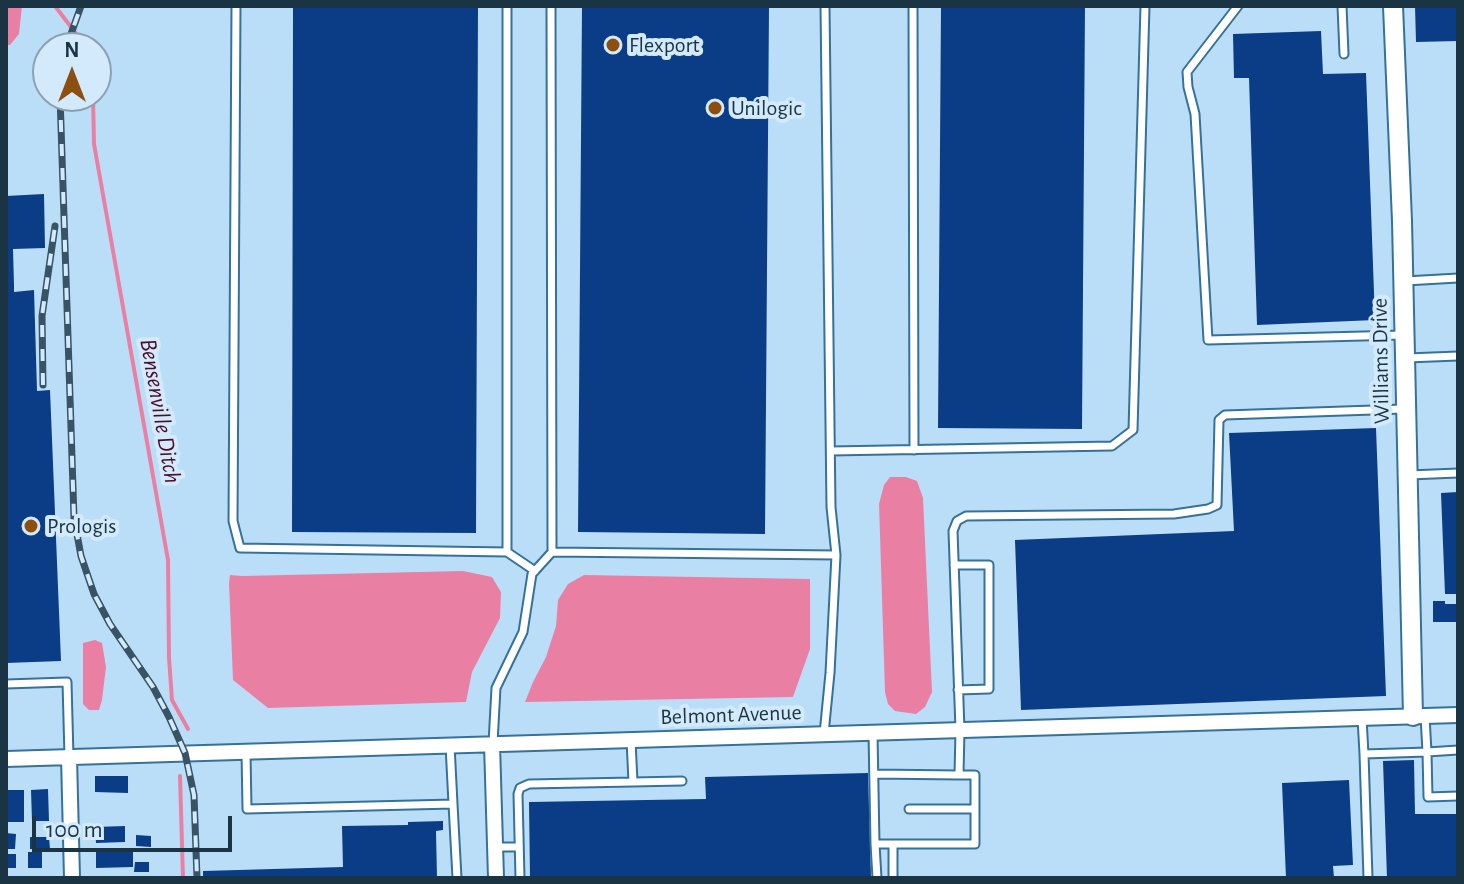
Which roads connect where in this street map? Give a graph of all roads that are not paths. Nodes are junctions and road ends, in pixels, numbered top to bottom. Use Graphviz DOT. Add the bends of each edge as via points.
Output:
graph roads {
  1 [pos="236,6"];
  2 [pos="507,6"];
  3 [pos="551,6"];
  4 [pos="825,6"];
  5 [pos="913,6"];
  6 [pos="1145,6"];
  7 [pos="1238,6"];
  8 [pos="1342,6"];
  9 [pos="1393,6"];
  10 [pos="1344,54"];
  11 [pos="1458,278"];
  12 [pos="1403,281"];
  13 [pos="1404,335"];
  14 [pos="1458,356"];
  15 [pos="1405,358"];
  16 [pos="1406,409"];
  17 [pos="914,450"];
  18 [pos="831,451"];
  19 [pos="1458,473"];
  20 [pos="1407,475"];
  21 [pos="507,552"];
  22 [pos="552,552"];
  23 [pos="836,555"];
  24 [pos="954,565"];
  25 [pos="535,571"];
  26 [pos="6,684"];
  27 [pos="958,690"];
  28 [pos="1458,715"];
  29 [pos="1419,716"];
  30 [pos="1362,718"];
  31 [pos="960,730"];
  32 [pos="873,733"];
  33 [pos="824,734"];
  34 [pos="631,740"];
  35 [pos="492,744"];
  36 [pos="450,745"];
  37 [pos="1458,750"];
  38 [pos="246,752"];
  39 [pos="1427,752"];
  40 [pos="1364,754"];
  41 [pos="69,757"];
  42 [pos="6,759"];
  43 [pos="874,774"];
  44 [pos="959,775"];
  45 [pos="682,781"];
  46 [pos="633,782"];
  47 [pos="1458,796"];
  48 [pos="453,804"];
  49 [pos="909,809"];
  50 [pos="975,809"];
  51 [pos="875,844"];
  52 [pos="893,844"];
  53 [pos="495,847"];
  54 [pos="519,847"];
  55 [pos="72,878"];
  56 [pos="457,878"];
  57 [pos="496,878"];
  58 [pos="520,878"];
  59 [pos="877,878"];
  60 [pos="893,878"];
  61 [pos="1368,878"];
  1 -- 21 [label="lane" via="233,521 240,548"];
  2 -- 21 [label="lane"];
  3 -- 22 [label="lane"];
  4 -- 18 [label="lane"];
  5 -- 17 [label="lane"];
  6 -- 17 [label="lane" via="1133,430 1112,446"];
  7 -- 13 [label="lane" via="1187,72 1195,114 1208,340"];
  8 -- 10 [label="lane"];
  9 -- 12 [label="main road, Williams Drive"];
  11 -- 12 [label="lane"];
  12 -- 13 [label="main road, Williams Drive"];
  13 -- 15 [label="main road, Williams Drive"];
  14 -- 15 [label="lane"];
  15 -- 16 [label="main road, Williams Drive"];
  16 -- 20 [label="main road, Williams Drive"];
  16 -- 24 [label="lane" via="1225,415 1219,420 1217,505 1174,514 966,516 953,531"];
  17 -- 18 [label="lane"];
  18 -- 23 [label="lane"];
  19 -- 20 [label="lane"];
  20 -- 29 [label="main road, Williams Drive"];
  21 -- 25 [label="lane"];
  22 -- 23 [label="lane"];
  22 -- 25 [label="lane"];
  23 -- 33 [label="lane"];
  24 -- 27 [label="lane"];
  24 -- 27 [label="lane" via="989,565 989,689"];
  25 -- 35 [label="lane" via="523,632 496,688"];
  26 -- 41 [label="lane" via="67,682"];
  27 -- 31 [label="lane"];
  28 -- 29 [label="street, Belmont Avenue"];
  29 -- 30 [label="street, Belmont Avenue"];
  29 -- 39 [label="lane"];
  30 -- 31 [label="street, Belmont Avenue"];
  30 -- 40 [label="lane"];
  31 -- 32 [label="street, Belmont Avenue"];
  31 -- 44 [label="lane"];
  32 -- 33 [label="street, Belmont Avenue"];
  32 -- 43 [label="lane"];
  33 -- 34 [label="street, Belmont Avenue"];
  34 -- 35 [label="street, Belmont Avenue"];
  34 -- 46 [label="lane"];
  35 -- 36 [label="street, Belmont Avenue"];
  35 -- 53 [label="street"];
  36 -- 38 [label="street, Belmont Avenue"];
  36 -- 48 [label="lane"];
  37 -- 39 [label="lane"];
  38 -- 41 [label="street, Belmont Avenue"];
  38 -- 48 [label="lane" via="247,809"];
  39 -- 40 [label="lane"];
  39 -- 47 [label="lane" via="1428,797"];
  40 -- 61 [label="lane"];
  41 -- 42 [label="street, Belmont Avenue"];
  41 -- 55 [label="street"];
  43 -- 44 [label="lane"];
  43 -- 51 [label="lane"];
  44 -- 50 [label="lane" via="975,775"];
  45 -- 46 [label="lane"];
  46 -- 54 [label="lane" via="524,785 518,794"];
  48 -- 56 [label="lane"];
  49 -- 50 [label="lane"];
  50 -- 52 [label="lane" via="975,844"];
  51 -- 52 [label="lane"];
  51 -- 59 [label="lane"];
  52 -- 60 [label="lane"];
  53 -- 54 [label="lane"];
  53 -- 57 [label="street"];
  54 -- 58 [label="lane"];
}
